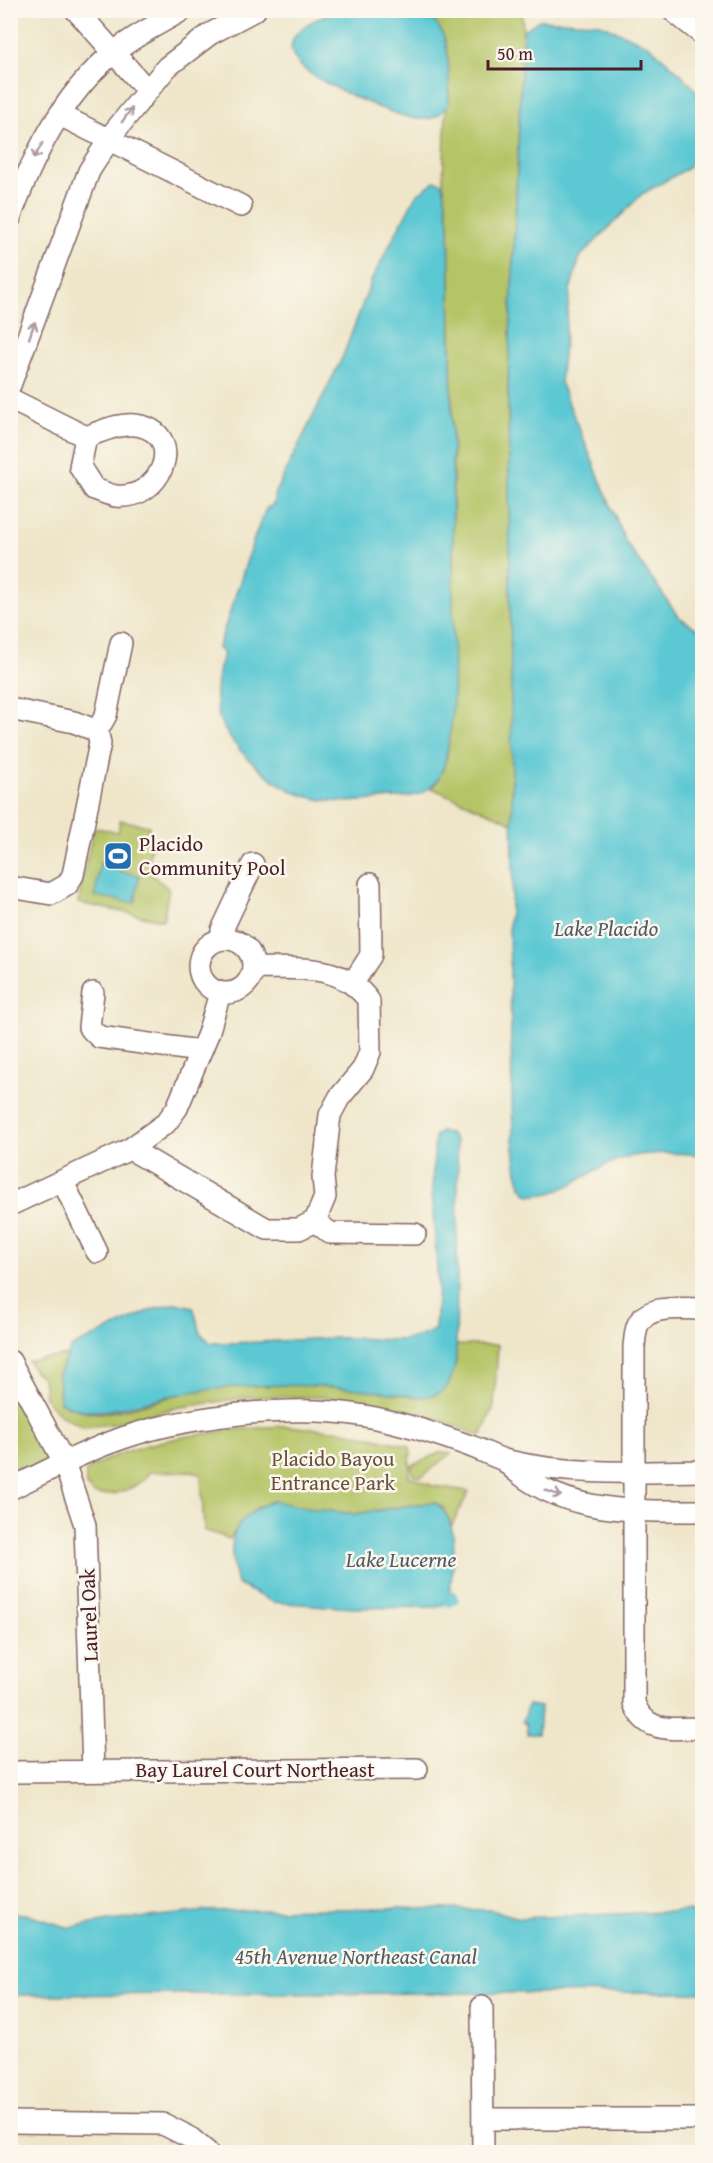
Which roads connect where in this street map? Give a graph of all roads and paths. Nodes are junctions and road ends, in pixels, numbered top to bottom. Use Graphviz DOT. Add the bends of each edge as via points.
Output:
graph roads {
  1 [pos="76,10"];
  2 [pos="183,10"];
  3 [pos="255,10"];
  4 [pos="672,10"];
  5 [pos="702,34"];
  6 [pos="112,54"];
  7 [pos="147,90"];
  8 [pos="60,115"];
  9 [pos="108,141"];
  10 [pos="241,206"];
  11 [pos="10,218"];
  12 [pos="10,385"];
  13 [pos="10,399"];
  14 [pos="87,437"];
  15 [pos="121,643"];
  16 [pos="10,710"];
  17 [pos="97,730"];
  18 [pos="253,864"];
  19 [pos="370,884"];
  20 [pos="10,887"];
  21 [pos="222,939"];
  22 [pos="253,968"];
  23 [pos="353,983"];
  24 [pos="93,993"];
  25 [pos="220,993"];
  26 [pos="199,1051"];
  27 [pos="130,1149"];
  28 [pos="63,1182"];
  29 [pos="10,1205"];
  30 [pos="315,1221"];
  31 [pos="415,1233"];
  32 [pos="97,1252"];
  33 [pos="702,1309"];
  34 [pos="10,1361"];
  35 [pos="506,1461"];
  36 [pos="64,1462"];
  37 [pos="702,1471"];
  38 [pos="634,1472"];
  39 [pos="10,1489"];
  40 [pos="634,1511"];
  41 [pos="702,1511"];
  42 [pos="702,1728"];
  43 [pos="417,1769"];
  44 [pos="93,1771"];
  45 [pos="10,1772"];
  46 [pos="482,2007"];
  47 [pos="702,2119"];
  48 [pos="483,2120"];
  49 [pos="10,2122"];
  50 [pos="207,2152"];
  51 [pos="483,2152"];
  1 -- 6 [label="street"];
  2 -- 6 [label="street"];
  3 -- 7 [label="street" via="210,34 167,67"];
  4 -- 5 [label="street"];
  6 -- 7 [label="street"];
  6 -- 8 [label="street" via="89,76"];
  9 -- 7 [label="street, one-way"];
  8 -- 9 [label="street"];
  8 -- 11 [label="street, one-way" via="26,175"];
  9 -- 10 [label="street"];
  12 -- 9 [label="street, one-way" via="89,171"];
  13 -- 14 [label="street"];
  15 -- 17 [label="street" via="106,715"];
  16 -- 17 [label="street"];
  17 -- 20 [label="street" via="100,743 73,875 60,891 51,894"];
  18 -- 21 [label="street" via="222,930"];
  19 -- 23 [label="street" via="371,955"];
  21 -- 22 [label="street" via="240,944 252,958"];
  21 -- 25 [label="street" via="206,948 198,965 204,983"];
  22 -- 23 [label="street" via="330,971"];
  22 -- 25 [label="street" via="242,988"];
  23 -- 30 [label="street" via="369,1001 370,1052 363,1069 330,1115 324,1197"];
  24 -- 26 [label="street" via="89,1027 99,1037"];
  25 -- 26 [label="street"];
  26 -- 27 [label="street" via="177,1108 166,1123"];
  27 -- 28 [label="street"];
  27 -- 30 [label="street" via="267,1229 299,1229"];
  28 -- 29 [label="street"];
  28 -- 32 [label="street"];
  30 -- 31 [label="street" via="330,1233"];
  33 -- 38 [label="street" via="666,1309 649,1314 637,1325"];
  34 -- 36 [label="street, Laurel Oak"];
  35 -- 36 [label="street" via="461,1443 364,1416 297,1411 178,1424 111,1442"];
  35 -- 38 [label="street" via="588,1472"];
  35 -- 40 [label="street, one-way" via="524,1480 549,1492 603,1508"];
  36 -- 39 [label="street"];
  36 -- 44 [label="street, Laurel Oak" via="85,1525"];
  37 -- 38 [label="street"];
  38 -- 40 [label="street"];
  40 -- 41 [label="street"];
  40 -- 42 [label="street" via="634,1703 639,1717 654,1727"];
  43 -- 44 [label="street, Bay Laurel Court Northeast"];
  44 -- 45 [label="street, Bay Laurel Court Northeast"];
  46 -- 48 [label="street"];
  47 -- 48 [label="street"];
  48 -- 51 [label="street"];
  49 -- 50 [label="street" via="163,2124"];
}
